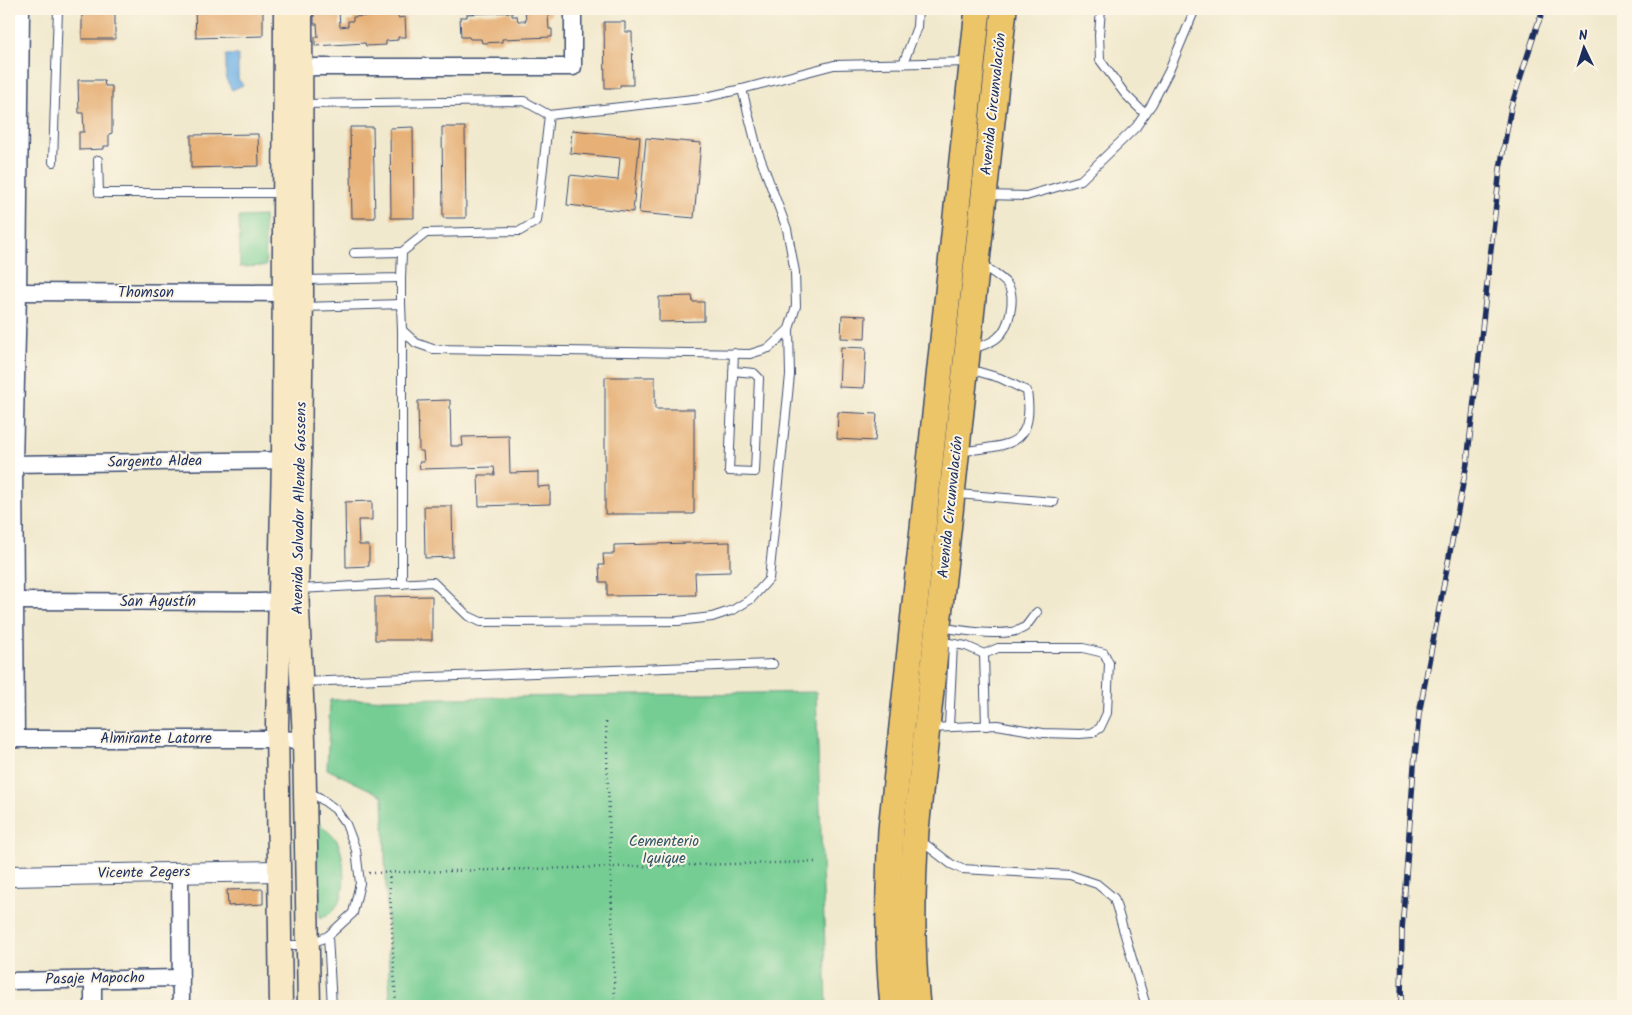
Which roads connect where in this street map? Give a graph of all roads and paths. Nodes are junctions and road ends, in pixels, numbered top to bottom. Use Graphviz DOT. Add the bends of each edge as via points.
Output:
graph roads {
  1 [pos="21,9"];
  2 [pos="58,9"];
  3 [pos="285,9"];
  4 [pos="301,9"];
  5 [pos="573,9"];
  6 [pos="918,9"];
  7 [pos="978,9"];
  8 [pos="1004,9"];
  9 [pos="1101,9"];
  10 [pos="1195,9"];
  11 [pos="973,62"];
  12 [pos="902,64"];
  13 [pos="300,68"];
  14 [pos="742,89"];
  15 [pos="300,104"];
  16 [pos="1145,114"];
  17 [pos="548,115"];
  18 [pos="98,160"];
  19 [pos="54,162"];
  20 [pos="14,174"];
  21 [pos="284,193"];
  22 [pos="984,195"];
  23 [pos="14,252"];
  24 [pos="402,252"];
  25 [pos="354,253"];
  26 [pos="977,261"];
  27 [pos="401,278"];
  28 [pos="13,292"];
  29 [pos="297,294"];
  30 [pos="401,304"];
  31 [pos="790,329"];
  32 [pos="402,330"];
  33 [pos="734,353"];
  34 [pos="966,360"];
  35 [pos="733,371"];
  36 [pos="956,453"];
  37 [pos="292,460"];
  38 [pos="11,464"];
  39 [pos="952,494"];
  40 [pos="1054,502"];
  41 [pos="402,584"];
  42 [pos="288,595"];
  43 [pos="15,601"];
  44 [pos="1037,612"];
  45 [pos="943,637"];
  46 [pos="984,654"];
  47 [pos="773,664"];
  48 [pos="300,682"];
  49 [pos="606,722"];
  50 [pos="986,726"];
  51 [pos="938,728"];
  52 [pos="12,739"];
  53 [pos="278,739"];
  54 [pos="304,740"];
  55 [pos="305,790"];
  56 [pos="916,836"];
  57 [pos="815,862"];
  58 [pos="611,867"];
  59 [pos="280,871"];
  60 [pos="390,872"];
  61 [pos="180,873"];
  62 [pos="360,873"];
  63 [pos="9,876"];
  64 [pos="318,940"];
  65 [pos="280,945"];
  66 [pos="181,978"];
  67 [pos="93,979"];
  68 [pos="9,981"];
  69 [pos="93,1006"];
  70 [pos="181,1006"];
  71 [pos="281,1006"];
  72 [pos="309,1006"];
  73 [pos="332,1006"];
  74 [pos="396,1006"];
  75 [pos="615,1006"];
  76 [pos="893,1006"];
  77 [pos="917,1006"];
  78 [pos="1146,1006"];
  1 -- 20 [label="street"];
  2 -- 19 [label="lane"];
  3 -- 21 [label="main road, Avenida Salvador Allende Gossens"];
  4 -- 13 [label="main road, Avenida Salvador Allende Gossens"];
  5 -- 13 [label="street" via="573,67"];
  6 -- 12 [label="lane" via="917,27"];
  7 -- 11 [label="main road, Avenida Circunvalación"];
  8 -- 22 [label="main road, Avenida Circunvalación"];
  9 -- 16 [label="lane" via="1100,60 1125,94"];
  10 -- 16 [label="lane" via="1169,72"];
  11 -- 12 [label="lane"];
  11 -- 76 [label="main road, Avenida Circunvalación" via="891,830 888,907"];
  12 -- 14 [label="lane" via="834,65"];
  13 -- 15 [label="main road, Avenida Salvador Allende Gossens"];
  14 -- 17 [label="lane" via="702,98"];
  14 -- 31 [label="lane" via="758,152 787,229 795,272 796,306"];
  15 -- 17 [label="lane" via="524,101"];
  15 -- 29 [label="main road, Avenida Salvador Allende Gossens"];
  16 -- 22 [label="lane" via="1136,127 1081,180 1026,196"];
  17 -- 24 [label="lane" via="536,221 520,232 426,234"];
  18 -- 21 [label="lane" via="99,193"];
  20 -- 23 [label="street"];
  21 -- 29 [label="main road, Avenida Salvador Allende Gossens"];
  22 -- 26 [label="main road, Avenida Circunvalación"];
  23 -- 28 [label="street"];
  24 -- 25 [label="lane"];
  24 -- 27 [label="lane"];
  26 -- 34 [label="main road, Avenida Circunvalación"];
  26 -- 34 [label="lane" via="1008,284 1012,296 1005,329"];
  27 -- 29 [label="lane"];
  27 -- 30 [label="lane"];
  28 -- 29 [label="street, Thomson"];
  28 -- 38 [label="street"];
  29 -- 30 [label="lane"];
  29 -- 37 [label="main road, Avenida Salvador Allende Gossens"];
  30 -- 32 [label="lane"];
  31 -- 33 [label="lane" via="769,348 750,354"];
  31 -- 41 [label="lane" via="790,375 769,579 751,599 726,613 678,621 481,622 468,616 433,582"];
  32 -- 33 [label="lane" via="416,343 433,350"];
  32 -- 41 [label="lane"];
  33 -- 35 [label="lane"];
  34 -- 36 [label="main road, Avenida Circunvalación"];
  34 -- 36 [label="lane" via="1027,391 1030,408 1021,438 1005,446"];
  35 -- 35 [label="lane" via="729,471 755,472 759,378 754,373"];
  36 -- 39 [label="main road, Avenida Circunvalación"];
  37 -- 38 [label="street, Sargento Aldea"];
  37 -- 42 [label="main road, Avenida Salvador Allende Gossens"];
  38 -- 43 [label="street"];
  39 -- 40 [label="lane"];
  39 -- 45 [label="main road, Avenida Circunvalación"];
  41 -- 42 [label="lane"];
  42 -- 43 [label="street, San Agustín" via="260,602"];
  42 -- 48 [label="main road, Avenida Salvador Allende Gossens"];
  42 -- 53 [label="main road, Avenida Salvador Allende Gossens"];
  43 -- 52 [label="street"];
  44 -- 45 [label="lane" via="1024,628"];
  45 -- 46 [label="lane"];
  45 -- 51 [label="main road, Avenida Circunvalación"];
  46 -- 50 [label="lane"];
  46 -- 50 [label="lane" via="998,648 1083,648 1104,653 1109,663 1107,713 1100,728 1092,733"];
  47 -- 48 [label="lane"];
  48 -- 54 [label="main road, Avenida Salvador Allende Gossens"];
  49 -- 58 [label="path"];
  50 -- 51 [label="lane"];
  51 -- 56 [label="main road, Avenida Circunvalación"];
  52 -- 53 [label="street, Almirante Latorre"];
  53 -- 54 [label="street, Almirante Latorre"];
  53 -- 59 [label="main road, Avenida Salvador Allende Gossens"];
  54 -- 55 [label="main road, Avenida Salvador Allende Gossens"];
  55 -- 62 [label="lane" via="335,809 346,824"];
  55 -- 64 [label="main road, Avenida Salvador Allende Gossens"];
  56 -- 77 [label="main road, Avenida Circunvalación" via="912,904"];
  56 -- 78 [label="lane" via="962,869 1070,876 1097,884 1114,898"];
  57 -- 58 [label="path"];
  58 -- 60 [label="path"];
  58 -- 75 [label="path"];
  59 -- 61 [label="street, Vicente Zegers"];
  59 -- 65 [label="main road, Avenida Salvador Allende Gossens"];
  60 -- 62 [label="path"];
  60 -- 74 [label="path"];
  61 -- 63 [label="street, Vicente Zegers"];
  61 -- 66 [label="street"];
  62 -- 64 [label="lane" via="353,912"];
  64 -- 65 [label="lane"];
  64 -- 72 [label="main road, Avenida Salvador Allende Gossens"];
  64 -- 73 [label="lane"];
  65 -- 71 [label="main road, Avenida Salvador Allende Gossens"];
  66 -- 67 [label="street, Pasaje Mapocho"];
  66 -- 70 [label="street"];
  67 -- 68 [label="street, Pasaje Mapocho"];
  67 -- 69 [label="street"];
}
